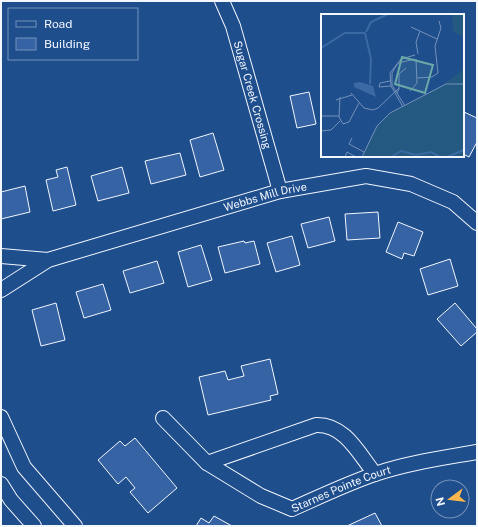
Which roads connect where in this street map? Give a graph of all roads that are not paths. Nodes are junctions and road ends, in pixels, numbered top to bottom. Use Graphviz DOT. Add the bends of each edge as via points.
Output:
graph roads {
  1 [pos="222,1"];
  2 [pos="280,191"];
  3 [pos="477,223"];
  4 [pos="1,256"];
  5 [pos="48,260"];
  6 [pos="1,290"];
  7 [pos="1,417"];
  8 [pos="163,418"];
  9 [pos="477,452"];
  10 [pos="207,463"];
  11 [pos="375,474"];
  12 [pos="1,484"];
  13 [pos="34,526"];
  14 [pos="75,526"];
  1 -- 2 [label="street, Sugar Creek Crossing" via="233,26"];
  2 -- 3 [label="street, Webbs Mill Drive" via="366,176 390,179 411,184 453,202"];
  2 -- 5 [label="street, Webbs Mill Drive"];
  4 -- 5 [label="street, Webbs Mill Drive"];
  5 -- 6 [label="street, Webbs Mill Drive"];
  7 -- 14 [label="street" via="24,467"];
  8 -- 10 [label="street, Starnes Pointe Court"];
  9 -- 11 [label="street, Starnes Pointe Court" via="435,459"];
  10 -- 11 [label="street, Starnes Pointe Court" via="261,496 292,509"];
  10 -- 11 [label="street" via="316,425 328,425 343,433"];
  12 -- 13 [label="street" via="11,500"];
}
